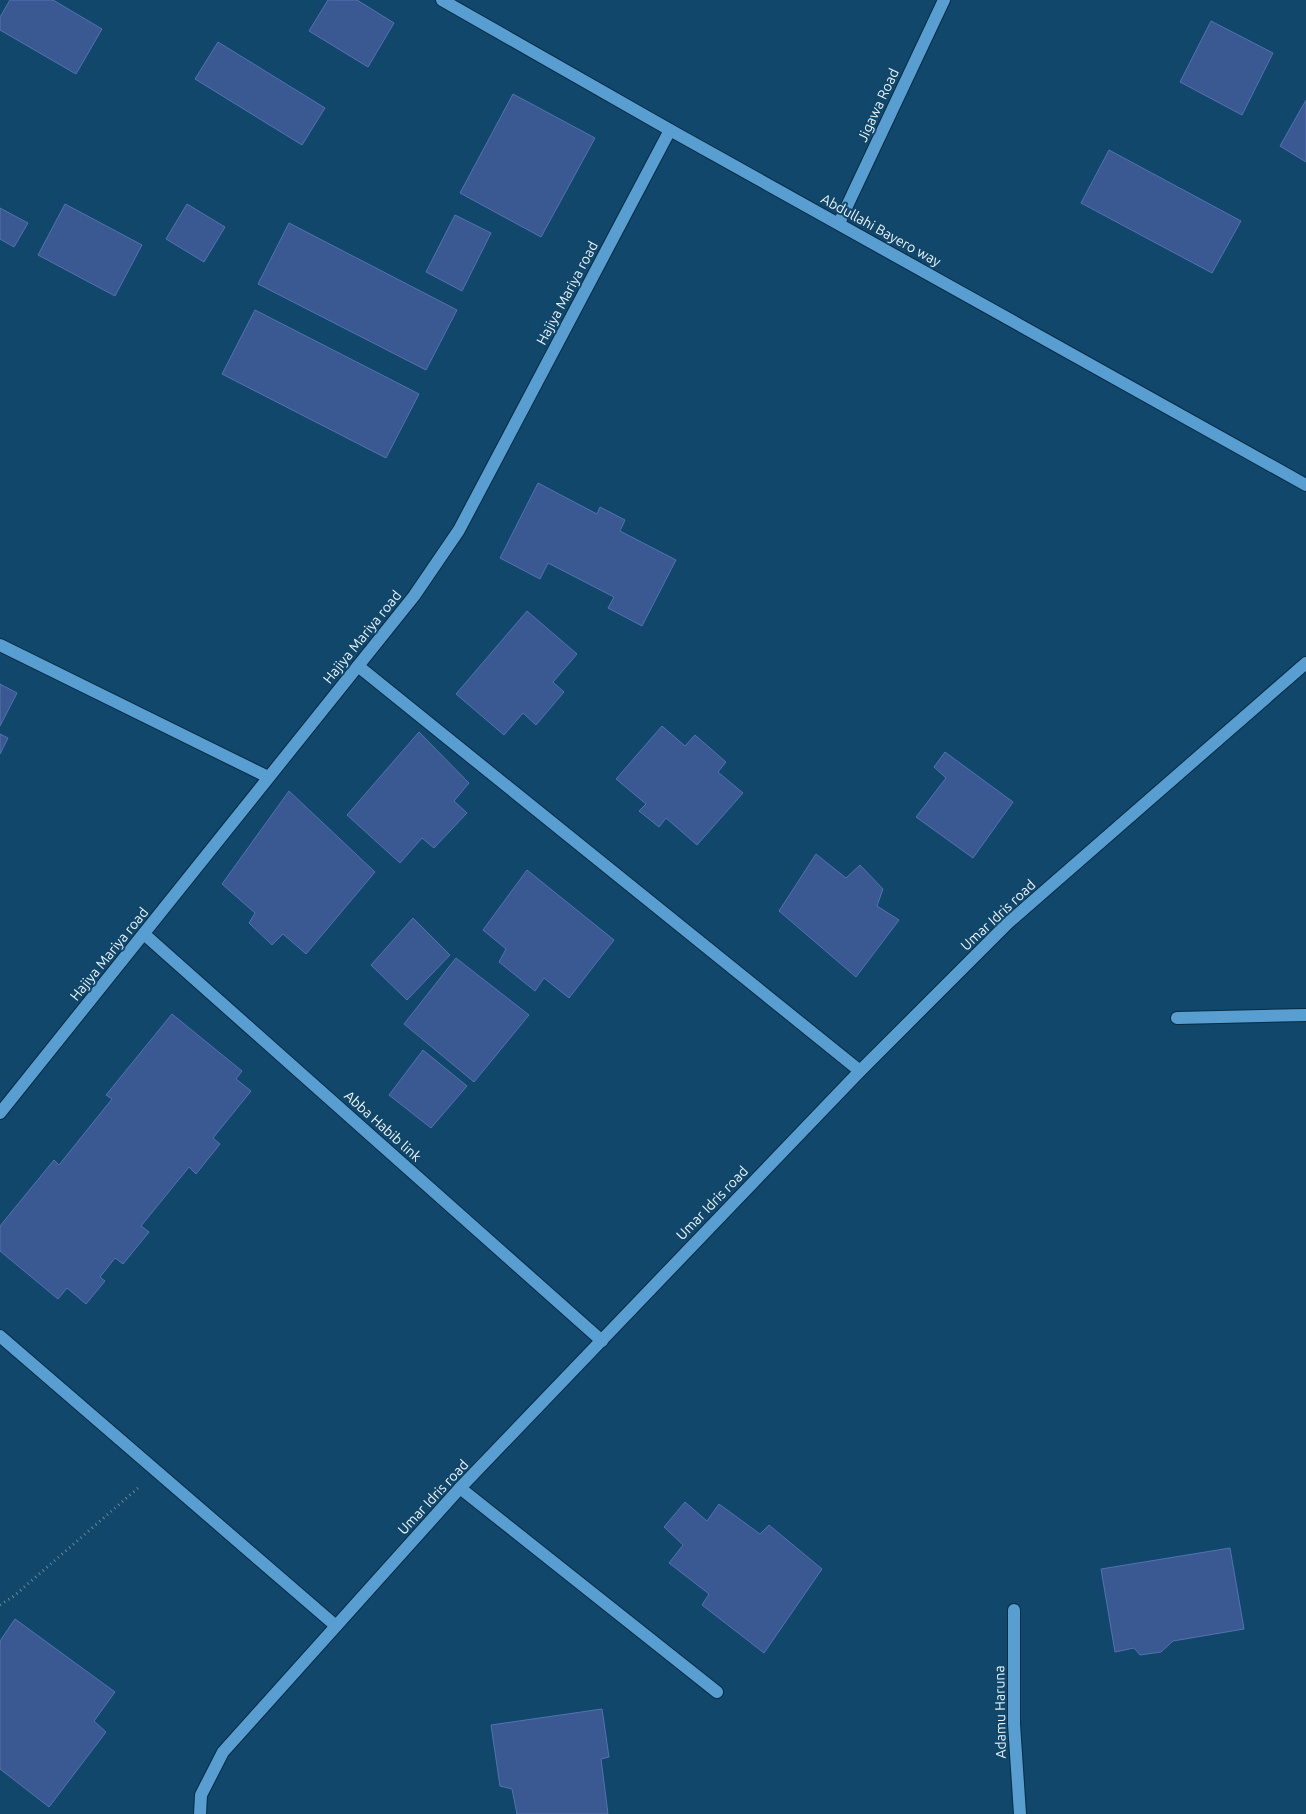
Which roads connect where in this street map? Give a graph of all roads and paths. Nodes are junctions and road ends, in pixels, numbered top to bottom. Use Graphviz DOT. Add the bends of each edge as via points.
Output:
graph roads {
  1 [pos="442,0"];
  2 [pos="944,0"];
  3 [pos="670,130"];
  4 [pos="839,224"];
  5 [pos="1306,485"];
  6 [pos="0,645"];
  7 [pos="1306,663"];
  8 [pos="358,666"];
  9 [pos="268,777"];
  10 [pos="144,934"];
  11 [pos="1306,1015"];
  12 [pos="1177,1018"];
  13 [pos="860,1071"];
  14 [pos="0,1113"];
  15 [pos="0,1336"];
  16 [pos="602,1341"];
  17 [pos="157,1471"];
  18 [pos="460,1488"];
  19 [pos="0,1606"];
  20 [pos="1014,1610"];
  21 [pos="336,1626"];
  22 [pos="717,1692"];
  23 [pos="200,1814"];
  24 [pos="1020,1814"];
  1 -- 3 [label="street, Abdullahi Bayero way"];
  2 -- 4 [label="street, Jigawa Road"];
  3 -- 4 [label="street, Abdullahi Bayero way"];
  3 -- 8 [label="street, Hajiya Mariya road" via="459,530 414,596"];
  4 -- 5 [label="street, Abdullahi Bayero way"];
  6 -- 9 [label="street"];
  7 -- 13 [label="street, Umar Idris road" via="1008,923"];
  8 -- 9 [label="street, Hajiya Mariya road"];
  8 -- 13 [label="street"];
  9 -- 10 [label="street, Hajiya Mariya road"];
  10 -- 14 [label="street, Hajiya Mariya road"];
  10 -- 16 [label="street, Abba Habib link"];
  11 -- 12 [label="street"];
  13 -- 16 [label="street, Umar Idris road"];
  15 -- 17 [label="street"];
  16 -- 18 [label="street, Umar Idris road"];
  17 -- 19 [label="path"];
  17 -- 21 [label="street"];
  18 -- 21 [label="street, Umar Idris road"];
  18 -- 22 [label="street"];
  20 -- 24 [label="street, Adamu Haruna" via="1014,1724"];
  21 -- 23 [label="street, Umar Idris road" via="223,1752 201,1795"];
}
